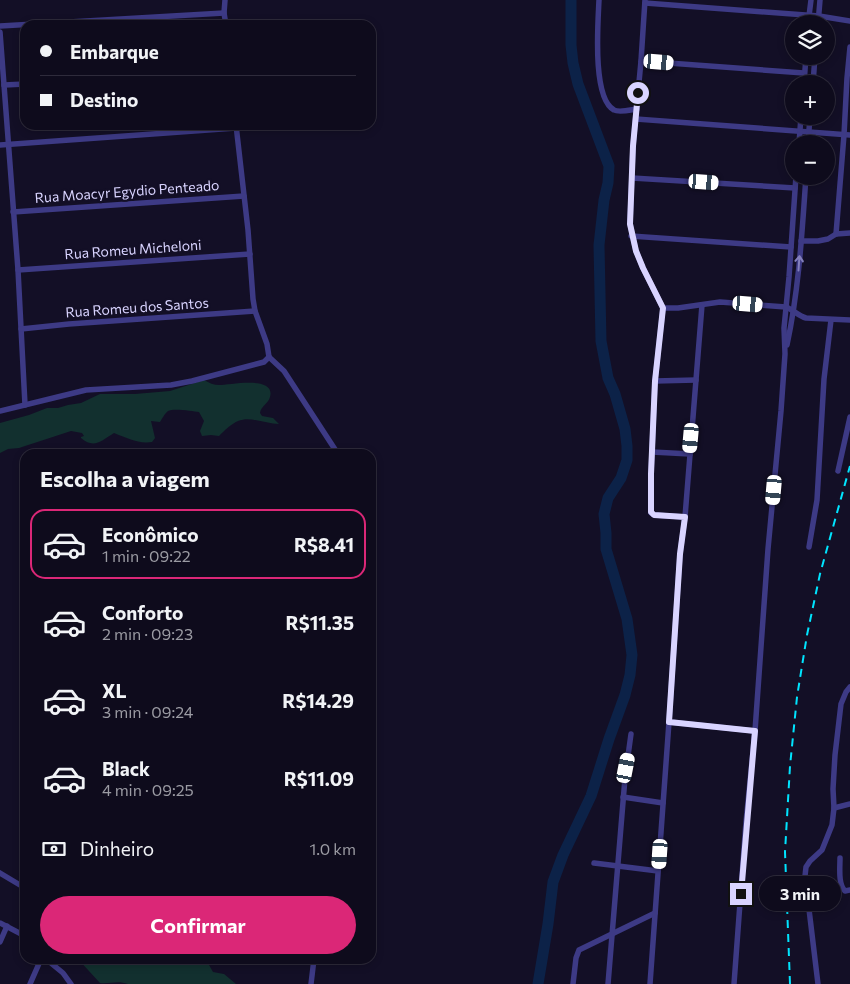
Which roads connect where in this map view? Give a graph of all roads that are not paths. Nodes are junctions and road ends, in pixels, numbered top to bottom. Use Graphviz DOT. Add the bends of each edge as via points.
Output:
graph roads {
  1 [pos="225,0"];
  2 [pos="599,0"];
  3 [pos="811,0"];
  4 [pos="820,0"];
  5 [pos="645,1"];
  6 [pos="224,13"];
  7 [pos="801,15"];
  8 [pos="809,15"];
  9 [pos="819,15"];
  10 [pos="835,19"];
  11 [pos="103,20"];
  12 [pos="225,20"];
  13 [pos="850,21"];
  14 [pos="20,25"];
  15 [pos="0,26"];
  16 [pos="0,32"];
  17 [pos="850,46"];
  18 [pos="641,61"];
  19 [pos="805,65"];
  20 [pos="804,74"];
  21 [pos="20,84"];
  22 [pos="4,85"];
  23 [pos="637,109"];
  24 [pos="636,118"];
  25 [pos="800,125"];
  26 [pos="809,125"];
  27 [pos="196,130"];
  28 [pos="236,130"];
  29 [pos="800,131"];
  30 [pos="809,132"];
  31 [pos="800,135"];
  32 [pos="809,135"];
  33 [pos="847,135"];
  34 [pos="8,144"];
  35 [pos="0,145"];
  36 [pos="632,178"];
  37 [pos="795,185"];
  38 [pos="805,185"];
  39 [pos="795,188"];
  40 [pos="244,196"];
  41 [pos="13,212"];
  42 [pos="850,233"];
  43 [pos="836,234"];
  44 [pos="632,236"];
  45 [pos="801,241"];
  46 [pos="790,247"];
  47 [pos="250,254"];
  48 [pos="18,270"];
  49 [pos="702,305"];
  50 [pos="786,307"];
  51 [pos="663,308"];
  52 [pos="255,311"];
  53 [pos="794,311"];
  54 [pos="831,320"];
  55 [pos="850,320"];
  56 [pos="21,329"];
  57 [pos="785,354"];
  58 [pos="269,357"];
  59 [pos="696,380"];
  60 [pos="655,381"];
  61 [pos="25,405"];
  62 [pos="0,411"];
  63 [pos="850,417"];
  64 [pos="335,449"];
  65 [pos="652,452"];
  66 [pos="690,454"];
  67 [pos="838,471"];
  68 [pos="685,517"];
  69 [pos="810,547"];
  70 [pos="850,687"];
  71 [pos="669,722"];
  72 [pos="755,731"];
  73 [pos="631,734"];
  74 [pos="623,797"];
  75 [pos="663,803"];
  76 [pos="850,804"];
  77 [pos="834,808"];
  78 [pos="840,858"];
  79 [pos="594,863"];
  80 [pos="618,866"];
  81 [pos="658,871"];
  82 [pos="0,873"];
  83 [pos="20,885"];
  84 [pos="850,890"];
  85 [pos="655,913"];
  86 [pos="0,922"];
  87 [pos="7,926"];
  88 [pos="20,933"];
  89 [pos="612,933"];
  90 [pos="0,942"];
  91 [pos="39,964"];
  92 [pos="52,964"];
  93 [pos="313,964"];
  94 [pos="30,984"];
  95 [pos="70,984"];
  96 [pos="311,984"];
  97 [pos="573,984"];
  98 [pos="608,984"];
  99 [pos="650,984"];
  100 [pos="734,984"];
  101 [pos="818,984"];
  1 -- 6 [label="street"];
  2 -- 23 [label="street" via="598,77 602,92 606,103 616,111"];
  3 -- 8 [label="street"];
  4 -- 9 [label="street"];
  5 -- 7 [label="street"];
  5 -- 18 [label="street"];
  6 -- 11 [label="street"];
  6 -- 12 [label="street"];
  10 -- 13 [label="street"];
  14 -- 15 [label="street"];
  16 -- 22 [label="street"];
  17 -- 33 [label="street"];
  18 -- 20 [label="street"];
  18 -- 23 [label="street"];
  19 -- 20 [label="street"];
  21 -- 22 [label="street"];
  22 -- 34 [label="street"];
  23 -- 24 [label="street"];
  24 -- 29 [label="street"];
  24 -- 36 [label="street"];
  25 -- 29 [label="street"];
  26 -- 30 [label="street"];
  27 -- 34 [label="street"];
  28 -- 40 [label="street"];
  29 -- 30 [label="street"];
  29 -- 31 [label="street"];
  30 -- 32 [label="street"];
  30 -- 33 [label="street"];
  33 -- 43 [label="street"];
  34 -- 35 [label="street"];
  34 -- 41 [label="street"];
  36 -- 39 [label="street"];
  36 -- 44 [label="street"];
  37 -- 39 [label="street"];
  38 -- 45 [label="street"];
  39 -- 46 [label="street"];
  40 -- 41 [label="street, Rua Moacyr Egydio Penteado"];
  40 -- 47 [label="street"];
  41 -- 48 [label="street"];
  42 -- 43 [label="street"];
  43 -- 45 [label="street" via="818,241"];
  44 -- 46 [label="street"];
  44 -- 51 [label="street" via="643,268"];
  53 -- 45 [label="street, one-way"];
  46 -- 50 [label="street"];
  47 -- 48 [label="street, Rua Romeu Micheloni"];
  47 -- 52 [label="street"];
  48 -- 56 [label="street"];
  49 -- 50 [label="street" via="720,302"];
  49 -- 51 [label="street"];
  49 -- 59 [label="street"];
  50 -- 53 [label="street"];
  50 -- 57 [label="street"];
  51 -- 60 [label="street"];
  52 -- 56 [label="street, Rua Romeu dos Santos"];
  52 -- 58 [label="street"];
  53 -- 54 [label="street" via="806,318"];
  53 -- 57 [label="street"];
  54 -- 55 [label="street"];
  54 -- 69 [label="street" via="817,500"];
  56 -- 61 [label="street"];
  57 -- 72 [label="street"];
  58 -- 61 [label="street" via="264,362 192,381 86,390"];
  58 -- 64 [label="street" via="284,371"];
  59 -- 60 [label="street"];
  59 -- 66 [label="street"];
  60 -- 65 [label="street"];
  61 -- 62 [label="street"];
  63 -- 67 [label="street"];
  65 -- 66 [label="street"];
  65 -- 68 [label="street" via="651,512 654,515"];
  66 -- 68 [label="street"];
  68 -- 71 [label="street"];
  70 -- 77 [label="street" via="841,704 835,755"];
  71 -- 72 [label="street"];
  71 -- 75 [label="street"];
  72 -- 100 [label="street"];
  73 -- 74 [label="street"];
  74 -- 75 [label="street"];
  74 -- 80 [label="street"];
  75 -- 81 [label="street"];
  76 -- 77 [label="street"];
  77 -- 101 [label="street" via="825,844 806,867 805,876"];
  78 -- 84 [label="street" via="841,885 843,890"];
  79 -- 80 [label="street"];
  80 -- 81 [label="street"];
  80 -- 89 [label="street"];
  81 -- 85 [label="street"];
  82 -- 83 [label="street"];
  85 -- 89 [label="street"];
  85 -- 99 [label="street"];
  86 -- 87 [label="street"];
  87 -- 88 [label="street"];
  87 -- 90 [label="street"];
  89 -- 97 [label="street" via="579,950"];
  89 -- 98 [label="street"];
  91 -- 94 [label="street"];
  92 -- 95 [label="street"];
  93 -- 96 [label="street"];
}
